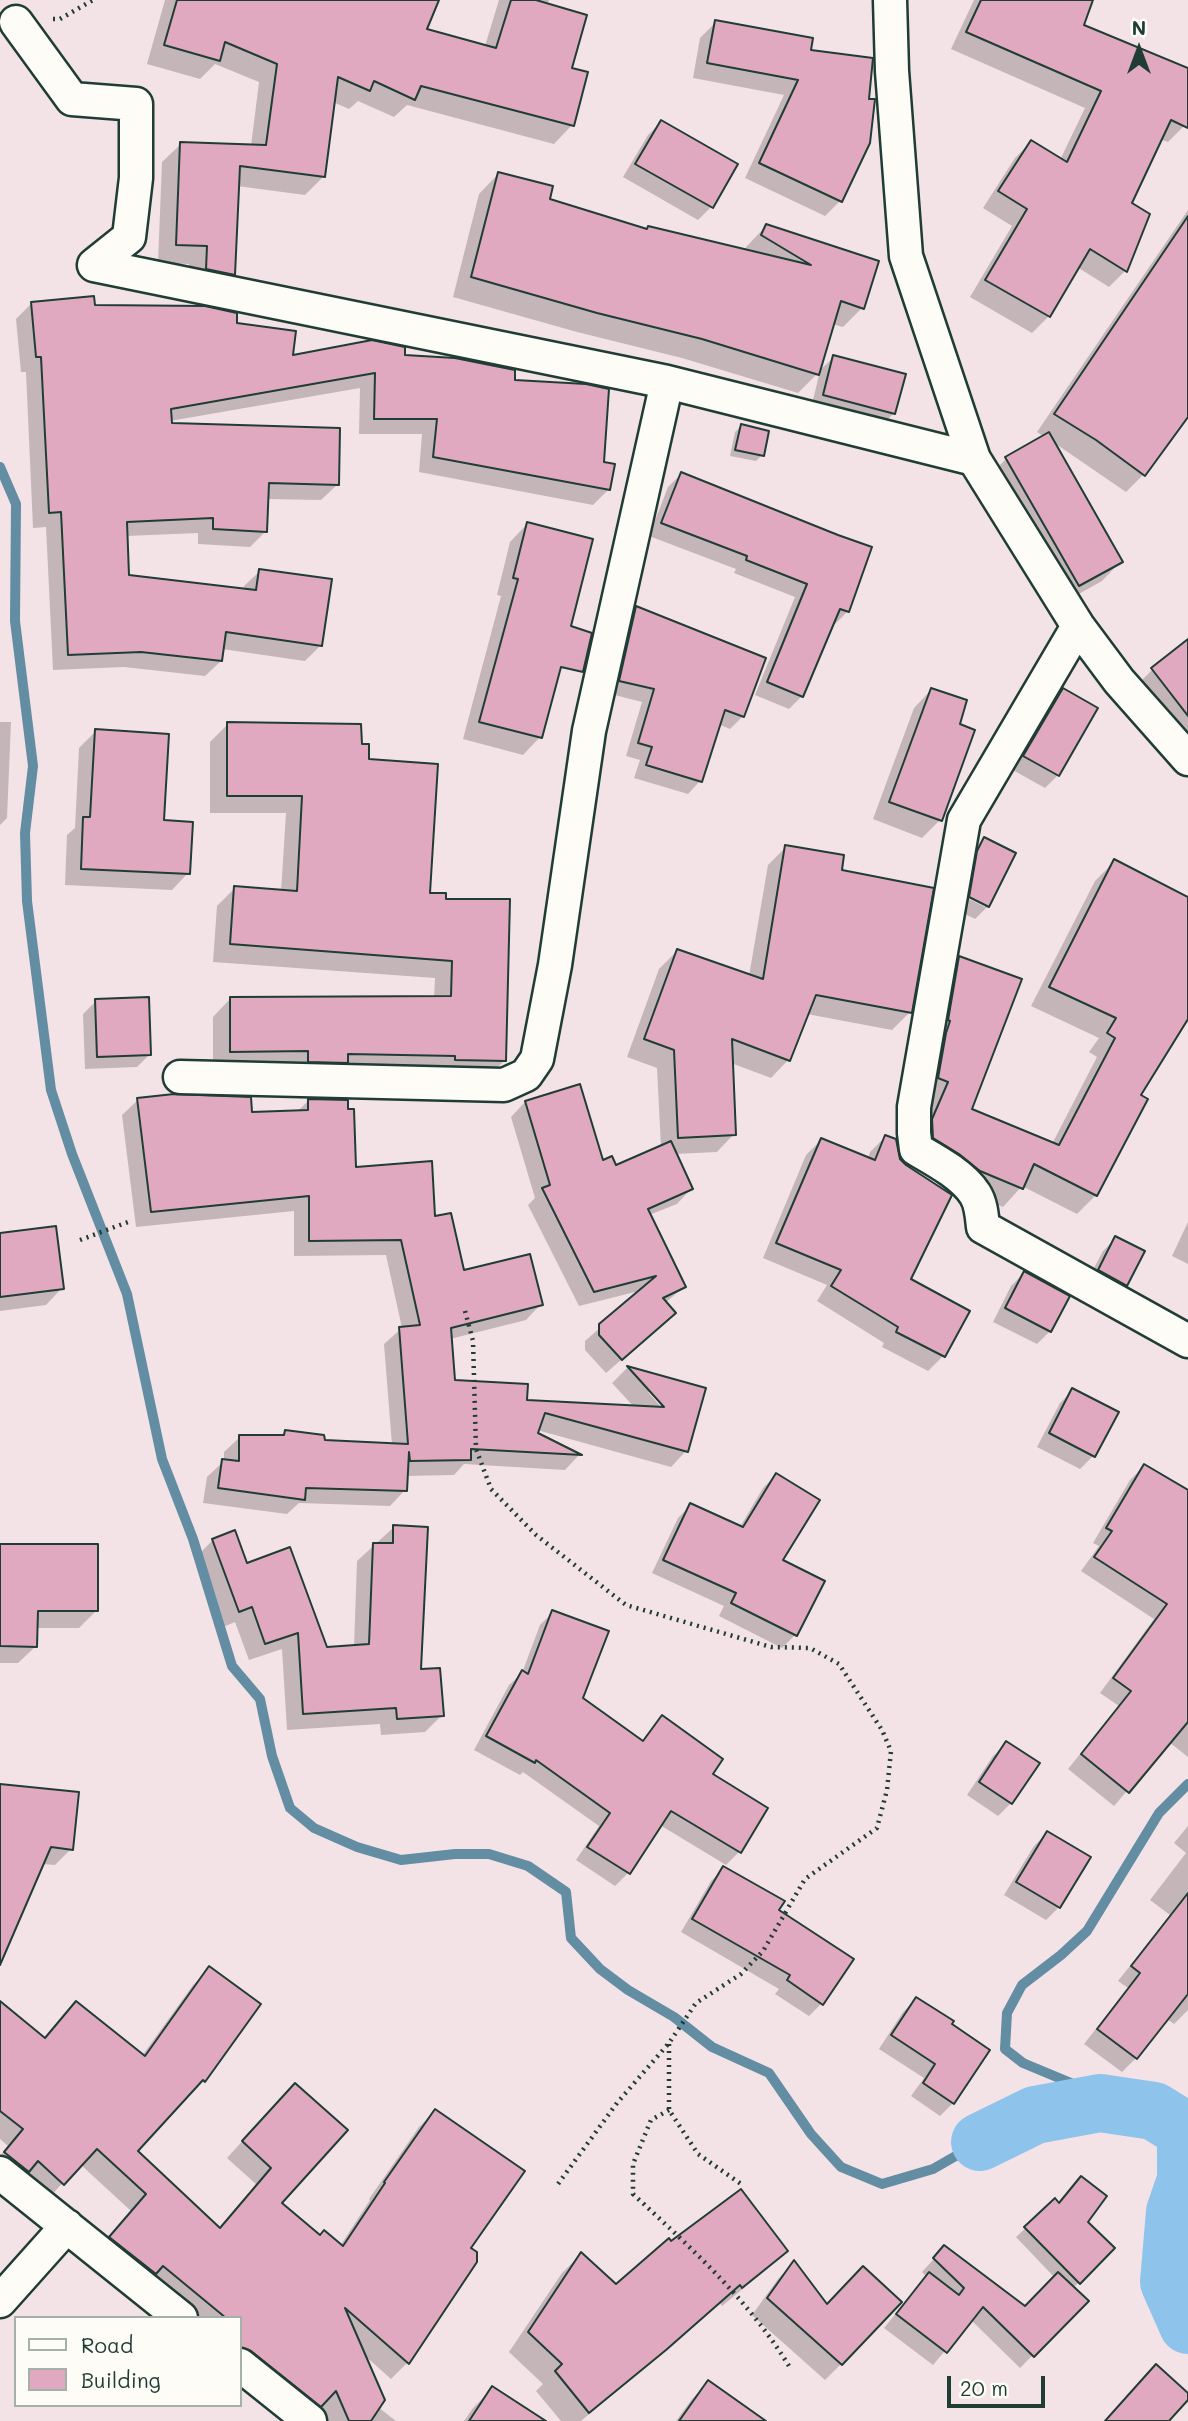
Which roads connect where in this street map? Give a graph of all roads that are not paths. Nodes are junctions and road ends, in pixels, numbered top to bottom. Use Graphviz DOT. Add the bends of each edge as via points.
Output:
graph roads {
  1 [pos="890,0"];
  2 [pos="16,22"];
  3 [pos="667,382"];
  4 [pos="974,459"];
  5 [pos="1078,626"];
  6 [pos="1188,759"];
  7 [pos="180,1077"];
  8 [pos="1188,1341"];
  9 [pos="0,2173"];
  10 [pos="67,2226"];
  11 [pos="0,2301"];
  12 [pos="179,2316"];
  13 [pos="242,2367"];
  14 [pos="310,2421"];
  1 -- 4 [label="street" via="906,256"];
  2 -- 3 [label="street" via="72,99 136,104 136,178 129,237 94,264"];
  3 -- 4 [label="street"];
  3 -- 7 [label="street" via="589,731 537,1059 526,1075 504,1085"];
  4 -- 5 [label="street"];
  5 -- 6 [label="street"];
  5 -- 8 [label="street" via="964,820 914,1107 916,1149 966,1183 976,1195 983,1227"];
  9 -- 10 [label="street"];
  10 -- 11 [label="street"];
  10 -- 12 [label="street"];
  13 -- 14 [label="street"];
}
